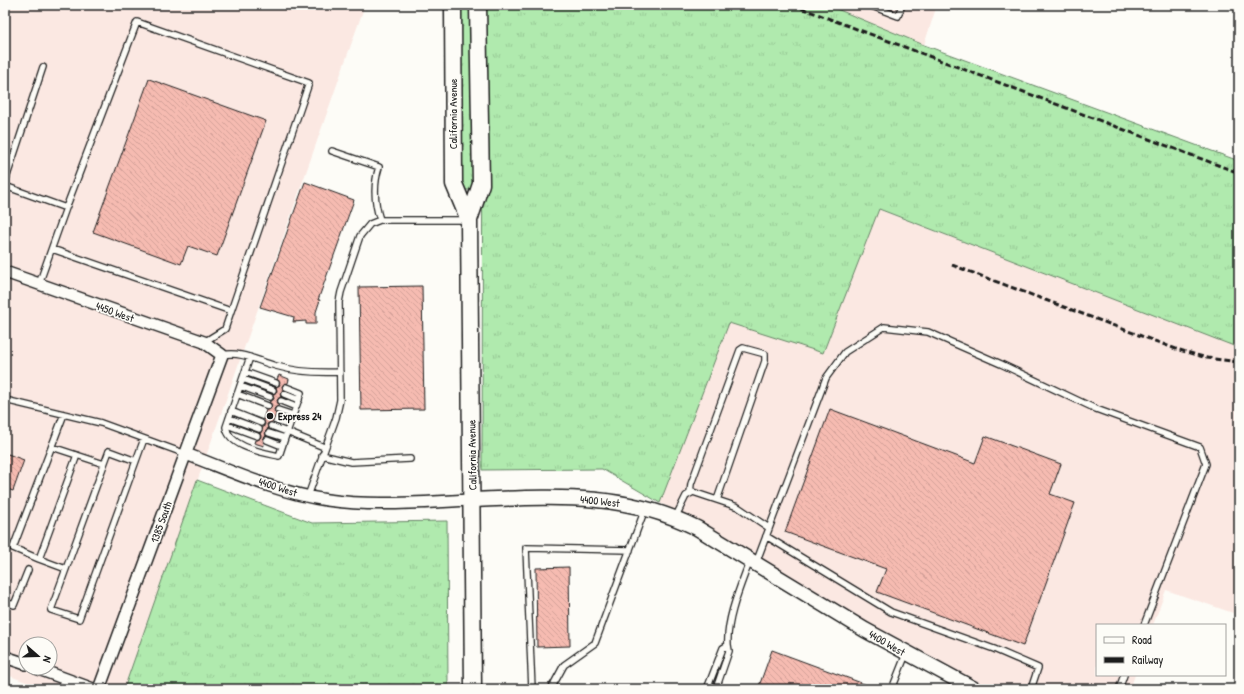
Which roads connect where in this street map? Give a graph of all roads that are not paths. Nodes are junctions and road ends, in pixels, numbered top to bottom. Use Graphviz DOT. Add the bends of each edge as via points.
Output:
graph roads {
  1 [pos="453,5"];
  2 [pos="478,5"];
  3 [pos="869,5"];
  4 [pos="902,5"];
  5 [pos="43,67"];
  6 [pos="332,151"];
  7 [pos="5,182"];
  8 [pos="5,186"];
  9 [pos="66,208"];
  10 [pos="380,220"];
  11 [pos="469,220"];
  12 [pos="52,249"];
  13 [pos="5,272"];
  14 [pos="39,285"];
  15 [pos="231,311"];
  16 [pos="204,342"];
  17 [pos="222,355"];
  18 [pos="250,357"];
  19 [pos="245,372"];
  20 [pos="340,372"];
  21 [pos="243,379"];
  22 [pos="276,383"];
  23 [pos="240,386"];
  24 [pos="286,387"];
  25 [pos="273,390"];
  26 [pos="237,394"];
  27 [pos="284,394"];
  28 [pos="270,398"];
  29 [pos="5,400"];
  30 [pos="299,400"];
  31 [pos="281,401"];
  32 [pos="268,406"];
  33 [pos="296,407"];
  34 [pos="278,410"];
  35 [pos="231,411"];
  36 [pos="64,414"];
  37 [pos="293,415"];
  38 [pos="229,418"];
  39 [pos="227,425"];
  40 [pos="272,426"];
  41 [pos="269,432"];
  42 [pos="286,435"];
  43 [pos="256,436"];
  44 [pos="144,439"];
  45 [pos="266,440"];
  46 [pos="282,446"];
  47 [pos="52,447"];
  48 [pos="324,447"];
  49 [pos="186,454"];
  50 [pos="78,455"];
  51 [pos="322,455"];
  52 [pos="410,459"];
  53 [pos="136,461"];
  54 [pos="104,464"];
  55 [pos="690,493"];
  56 [pos="308,496"];
  57 [pos="472,500"];
  58 [pos="717,500"];
  59 [pos="646,508"];
  60 [pos="675,518"];
  61 [pos="769,528"];
  62 [pos="766,536"];
  63 [pos="630,550"];
  64 [pos="40,559"];
  65 [pos="753,562"];
  66 [pos="66,569"];
  67 [pos="28,570"];
  68 [pos="5,602"];
  69 [pos="1144,624"];
  70 [pos="728,645"];
  71 [pos="906,654"];
  72 [pos="5,657"];
  73 [pos="18,661"];
  74 [pos="58,676"];
  75 [pos="1124,676"];
  76 [pos="93,689"];
  77 [pos="100,689"];
  78 [pos="474,689"];
  79 [pos="532,689"];
  80 [pos="551,689"];
  81 [pos="707,689"];
  82 [pos="716,689"];
  83 [pos="892,689"];
  84 [pos="973,689"];
  85 [pos="1031,689"];
  86 [pos="1119,689"];
  1 -- 11 [label="main road, California Avenue" via="454,184"];
  2 -- 11 [label="main road, California Avenue" via="482,184"];
  3 -- 4 [label="lane" via="898,16"];
  5 -- 7 [label="lane"];
  6 -- 10 [label="lane" via="379,167 374,201"];
  8 -- 9 [label="lane"];
  9 -- 12 [label="lane"];
  9 -- 15 [label="lane" via="137,22 309,83"];
  10 -- 11 [label="lane"];
  10 -- 20 [label="lane" via="370,224 360,236 341,292"];
  11 -- 57 [label="main road, California Avenue"];
  12 -- 14 [label="lane"];
  12 -- 15 [label="lane"];
  13 -- 14 [label="street, 4450 West"];
  14 -- 16 [label="street, 4450 West"];
  15 -- 16 [label="lane" via="225,329"];
  16 -- 17 [label="street, 4450 West"];
  17 -- 18 [label="lane" via="233,352"];
  17 -- 49 [label="street, 1385 South"];
  18 -- 19 [label="lane"];
  18 -- 20 [label="lane" via="309,373"];
  19 -- 21 [label="lane"];
  19 -- 22 [label="lane"];
  20 -- 48 [label="lane" via="339,408"];
  21 -- 23 [label="lane"];
  21 -- 25 [label="lane"];
  23 -- 26 [label="lane"];
  23 -- 28 [label="lane"];
  24 -- 30 [label="lane" via="302,393"];
  26 -- 32 [label="lane"];
  26 -- 35 [label="lane"];
  27 -- 30 [label="lane"];
  29 -- 36 [label="lane"];
  30 -- 33 [label="lane"];
  31 -- 33 [label="lane"];
  33 -- 37 [label="lane"];
  34 -- 37 [label="lane"];
  35 -- 38 [label="lane"];
  35 -- 38 [label="lane" via="260,426"];
  36 -- 44 [label="lane" via="101,423"];
  36 -- 47 [label="lane"];
  37 -- 42 [label="lane"];
  38 -- 39 [label="lane"];
  39 -- 43 [label="lane"];
  39 -- 46 [label="lane" via="227,434 235,441 278,456"];
  40 -- 42 [label="lane"];
  41 -- 42 [label="lane"];
  42 -- 46 [label="lane"];
  42 -- 48 [label="lane"];
  44 -- 49 [label="lane"];
  44 -- 53 [label="lane"];
  45 -- 46 [label="lane"];
  47 -- 50 [label="lane"];
  47 -- 64 [label="lane" via="13,548"];
  48 -- 51 [label="lane"];
  49 -- 56 [label="street, 4400 West" via="275,487"];
  49 -- 77 [label="street, 1385 South"];
  50 -- 54 [label="lane"];
  50 -- 64 [label="lane"];
  51 -- 52 [label="lane" via="351,462"];
  51 -- 56 [label="lane"];
  53 -- 54 [label="lane" via="108,451"];
  53 -- 66 [label="lane" via="79,619 51,610"];
  54 -- 66 [label="lane"];
  55 -- 58 [label="lane"];
  55 -- 58 [label="lane" via="691,484 740,350 749,349 765,354 765,361"];
  55 -- 60 [label="lane"];
  56 -- 57 [label="street, 4400 West" via="376,504"];
  57 -- 59 [label="street, 4400 West" via="580,498 610,500"];
  57 -- 78 [label="main road, California Avenue"];
  58 -- 61 [label="lane" via="738,507"];
  59 -- 60 [label="street, 4400 West"];
  59 -- 63 [label="lane"];
  60 -- 65 [label="street, 4400 West" via="697,528"];
  61 -- 62 [label="lane"];
  61 -- 69 [label="lane" via="826,378 845,352 884,327 928,332 1096,409 1200,447 1206,464"];
  62 -- 65 [label="lane"];
  62 -- 85 [label="lane" via="891,612 994,649 1038,668"];
  63 -- 79 [label="lane" via="526,548"];
  63 -- 80 [label="lane" via="595,643 564,665"];
  64 -- 66 [label="lane"];
  65 -- 70 [label="lane" via="736,601 727,636"];
  65 -- 71 [label="street, 4400 West"];
  67 -- 68 [label="lane" via="14,605"];
  70 -- 81 [label="lane" via="722,648"];
  70 -- 82 [label="lane" via="729,651"];
  71 -- 83 [label="lane"];
  71 -- 84 [label="street, 4400 West"];
  72 -- 73 [label="street"];
  74 -- 76 [label="street"];
  75 -- 86 [label="lane"];
}
